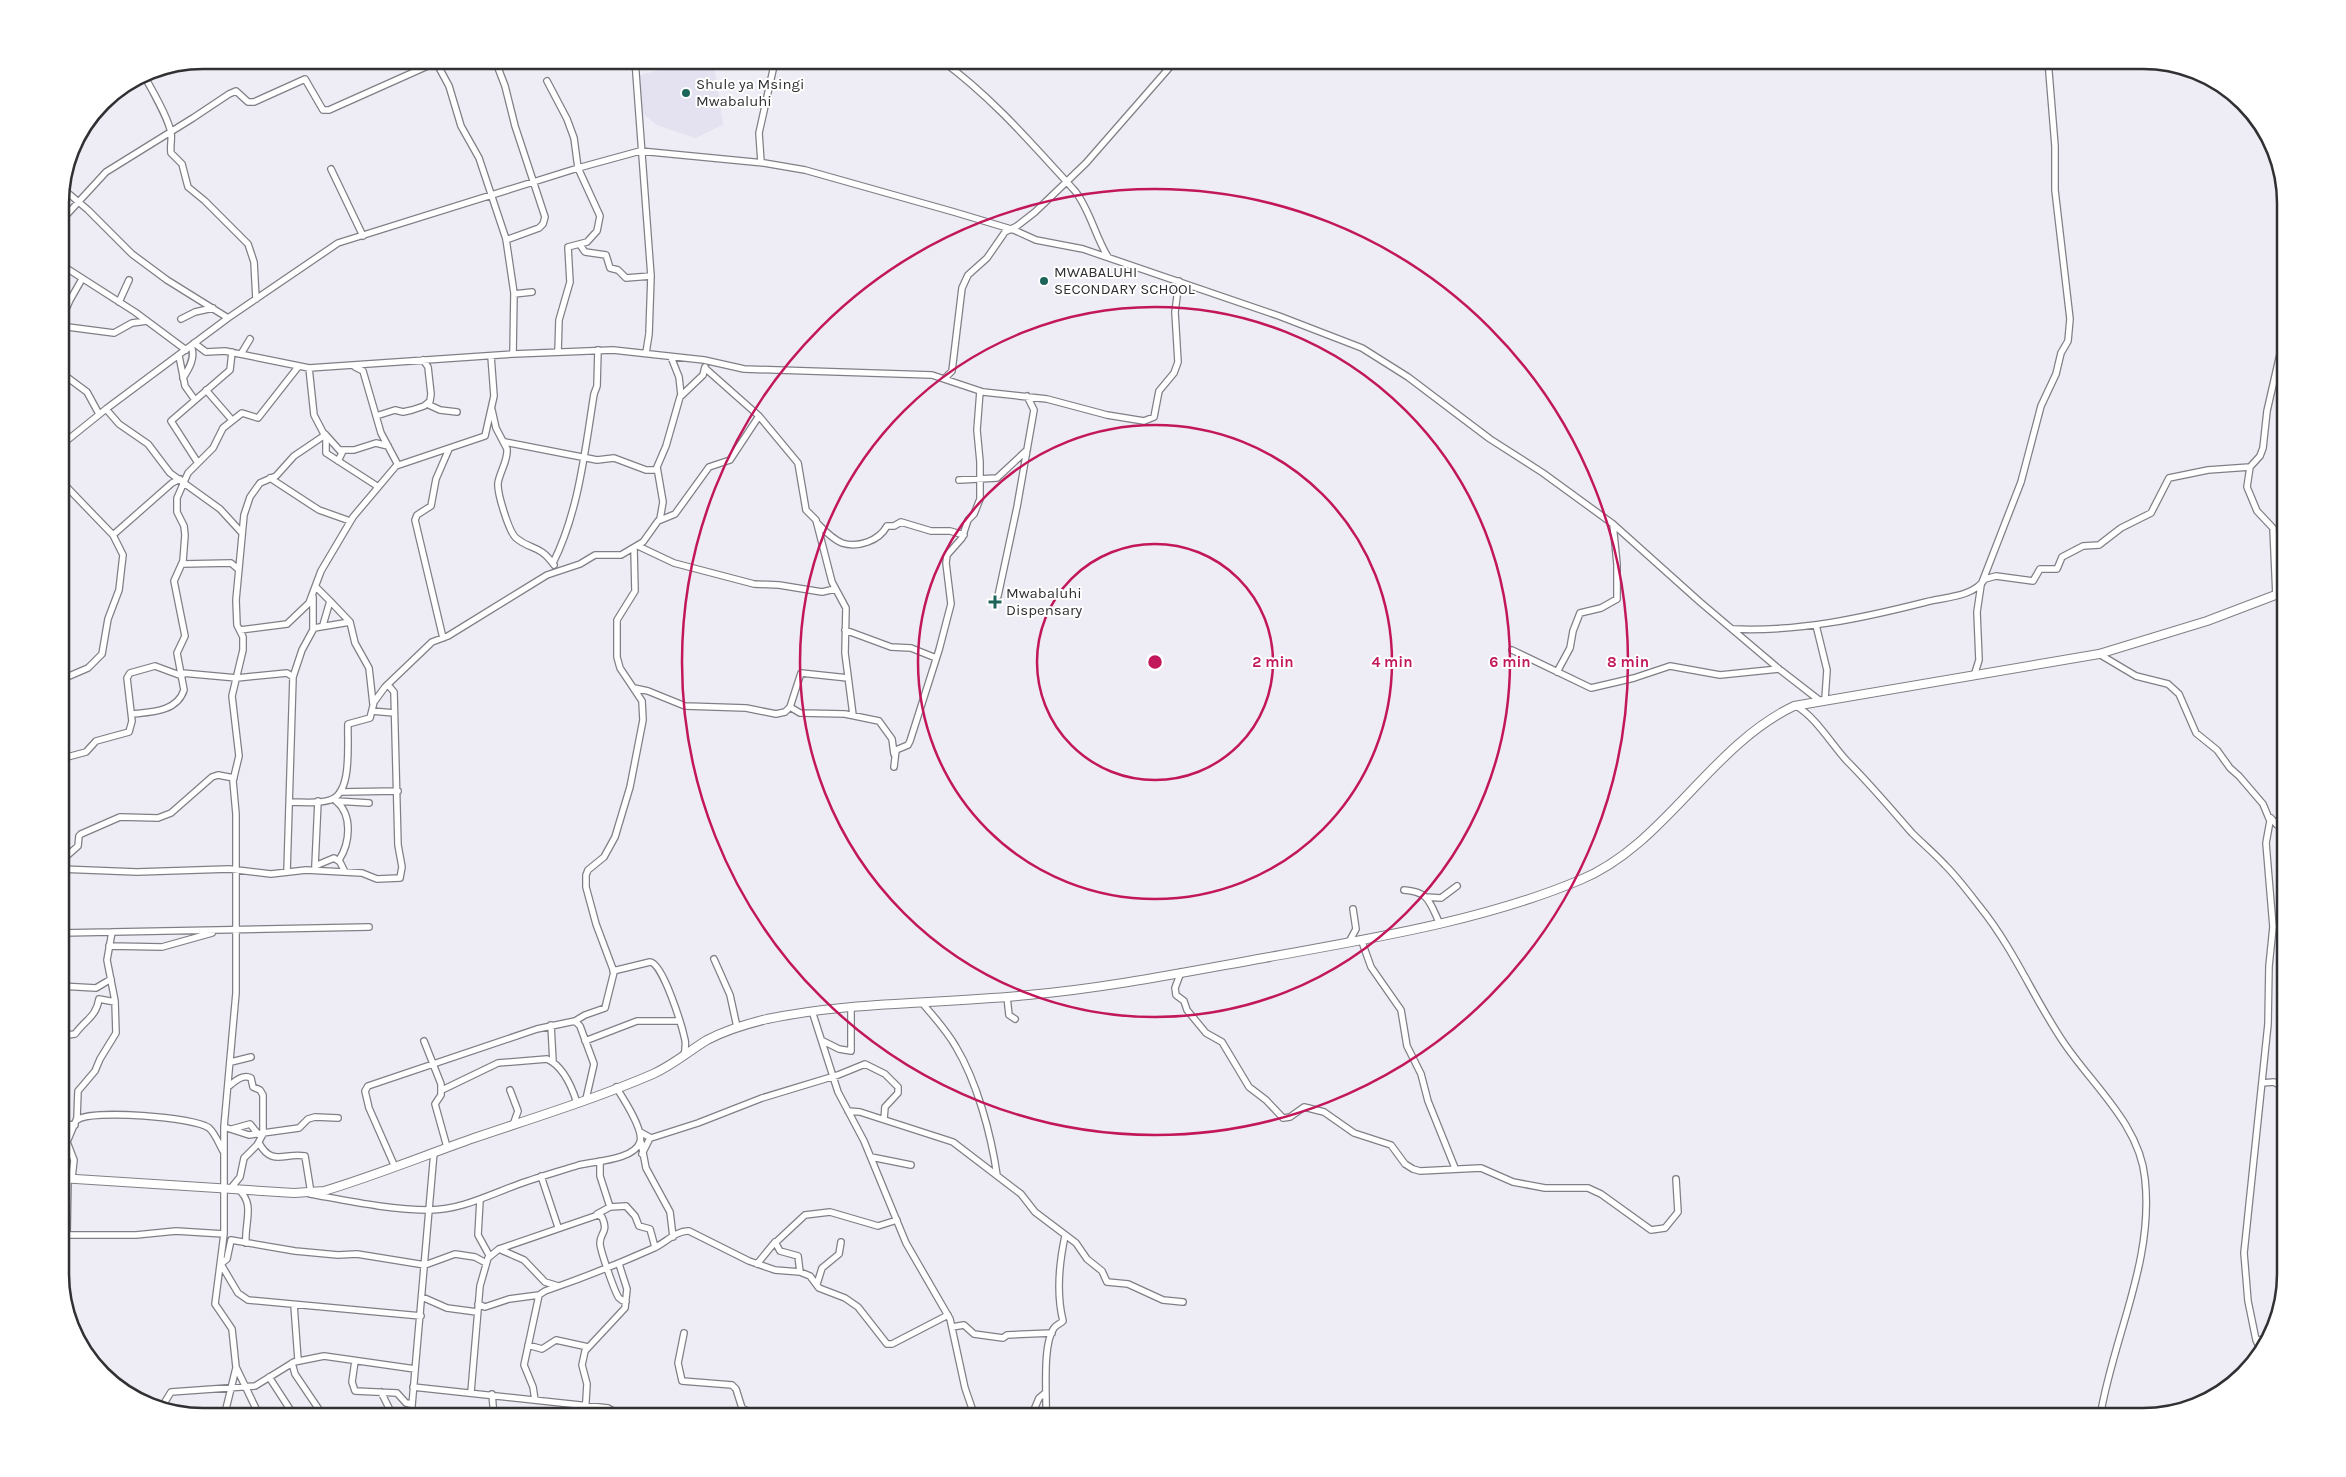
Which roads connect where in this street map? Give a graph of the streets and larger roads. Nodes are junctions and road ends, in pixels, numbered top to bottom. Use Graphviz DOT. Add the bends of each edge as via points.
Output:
graph roads {
  1 [pos="421,69"];
  2 [pos="442,69"];
  3 [pos="499,69"];
  4 [pos="635,69"];
  5 [pos="773,69"];
  6 [pos="953,69"];
  7 [pos="1168,69"];
  8 [pos="2049,69"];
  9 [pos="148,81"];
  10 [pos="547,81"];
  11 [pos="171,132"];
  12 [pos="640,151"];
  13 [pos="761,162"];
  14 [pos="578,168"];
  15 [pos="331,169"];
  16 [pos="535,182"];
  17 [pos="1068,182"];
  18 [pos="69,194"];
  19 [pos="491,196"];
  20 [pos="79,203"];
  21 [pos="69,213"];
  22 [pos="1010,229"];
  23 [pos="363,236"];
  24 [pos="506,240"];
  25 [pos="580,246"];
  26 [pos="1108,257"];
  27 [pos="69,270"];
  28 [pos="651,276"];
  29 [pos="82,279"];
  30 [pos="129,280"];
  31 [pos="1179,282"];
  32 [pos="532,292"];
  33 [pos="514,294"];
  34 [pos="256,299"];
  35 [pos="69,302"];
  36 [pos="119,302"];
  37 [pos="213,308"];
  38 [pos="228,318"];
  39 [pos="181,319"];
  40 [pos="147,321"];
  41 [pos="69,326"];
  42 [pos="250,339"];
  43 [pos="190,346"];
  44 [pos="598,350"];
  45 [pos="232,352"];
  46 [pos="558,352"];
  47 [pos="646,353"];
  48 [pos="241,354"];
  49 [pos="513,354"];
  50 [pos="179,356"];
  51 [pos="491,356"];
  52 [pos="671,357"];
  53 [pos="434,359"];
  54 [pos="424,360"];
  55 [pos="704,360"];
  56 [pos="367,365"];
  57 [pos="354,366"];
  58 [pos="298,367"];
  59 [pos="428,367"];
  60 [pos="2277,367"];
  61 [pos="309,368"];
  62 [pos="706,369"];
  63 [pos="363,372"];
  64 [pos="183,378"];
  65 [pos="945,378"];
  66 [pos="69,379"];
  67 [pos="206,390"];
  68 [pos="980,391"];
  69 [pos="681,395"];
  70 [pos="1027,396"];
  71 [pos="195,400"];
  72 [pos="427,404"];
  73 [pos="106,408"];
  74 [pos="492,410"];
  75 [pos="456,412"];
  76 [pos="98,414"];
  77 [pos="376,416"];
  78 [pos="759,416"];
  79 [pos="232,420"];
  80 [pos="324,434"];
  81 [pos="69,438"];
  82 [pos="504,442"];
  83 [pos="388,446"];
  84 [pos="449,449"];
  85 [pos="340,450"];
  86 [pos="1027,450"];
  87 [pos="585,456"];
  88 [pos="338,461"];
  89 [pos="198,463"];
  90 [pos="398,465"];
  91 [pos="2250,467"];
  92 [pos="657,470"];
  93 [pos="270,478"];
  94 [pos="182,480"];
  95 [pos="960,480"];
  96 [pos="981,480"];
  97 [pos="377,486"];
  98 [pos="69,489"];
  99 [pos="660,519"];
  100 [pos="350,521"];
  101 [pos="817,523"];
  102 [pos="1613,524"];
  103 [pos="242,533"];
  104 [pos="964,534"];
  105 [pos="113,535"];
  106 [pos="636,547"];
  107 [pos="553,563"];
  108 [pos="182,564"];
  109 [pos="238,569"];
  110 [pos="558,571"];
  111 [pos="1981,585"];
  112 [pos="316,587"];
  113 [pos="834,589"];
  114 [pos="998,596"];
  115 [pos="2276,596"];
  116 [pos="313,597"];
  117 [pos="330,601"];
  118 [pos="350,622"];
  119 [pos="323,625"];
  120 [pos="1816,625"];
  121 [pos="1733,629"];
  122 [pos="240,630"];
  123 [pos="845,630"];
  124 [pos="312,631"];
  125 [pos="443,638"];
  126 [pos="1512,650"];
  127 [pos="2099,654"];
  128 [pos="936,658"];
  129 [pos="1779,670"];
  130 [pos="1558,672"];
  131 [pos="182,675"];
  132 [pos="69,676"];
  133 [pos="293,676"];
  134 [pos="1974,676"];
  135 [pos="235,678"];
  136 [pos="848,678"];
  137 [pos="388,685"];
  138 [pos="634,688"];
  139 [pos="1822,700"];
  140 [pos="1794,706"];
  141 [pos="790,707"];
  142 [pos="372,709"];
  143 [pos="394,713"];
  144 [pos="132,714"];
  145 [pos="853,715"];
  146 [pos="894,754"];
  147 [pos="69,757"];
  148 [pos="894,767"];
  149 [pos="234,778"];
  150 [pos="398,791"];
  151 [pos="340,792"];
  152 [pos="329,800"];
  153 [pos="318,801"];
  154 [pos="336,801"];
  155 [pos="290,802"];
  156 [pos="369,803"];
  157 [pos="2268,814"];
  158 [pos="2277,824"];
  159 [pos="69,854"];
  160 [pos="338,860"];
  161 [pos="315,866"];
  162 [pos="69,869"];
  163 [pos="237,870"];
  164 [pos="306,870"];
  165 [pos="287,872"];
  166 [pos="345,872"];
  167 [pos="1457,886"];
  168 [pos="1404,890"];
  169 [pos="1426,896"];
  170 [pos="1353,909"];
  171 [pos="1439,922"];
  172 [pos="369,928"];
  173 [pos="236,931"];
  174 [pos="112,932"];
  175 [pos="216,932"];
  176 [pos="69,933"];
  177 [pos="1361,939"];
  178 [pos="1349,942"];
  179 [pos="110,946"];
  180 [pos="714,959"];
  181 [pos="613,971"];
  182 [pos="1181,972"];
  183 [pos="111,979"];
  184 [pos="69,986"];
  185 [pos="1008,997"];
  186 [pos="115,1002"];
  187 [pos="923,1004"];
  188 [pos="851,1007"];
  189 [pos="812,1011"];
  190 [pos="1015,1019"];
  191 [pos="575,1021"];
  192 [pos="679,1021"];
  193 [pos="551,1025"];
  194 [pos="737,1027"];
  195 [pos="69,1035"];
  196 [pos="424,1041"];
  197 [pos="585,1041"];
  198 [pos="823,1041"];
  199 [pos="684,1056"];
  200 [pos="251,1057"];
  201 [pos="231,1062"];
  202 [pos="553,1062"];
  203 [pos="433,1064"];
  204 [pos="832,1077"];
  205 [pos="2262,1083"];
  206 [pos="2277,1084"];
  207 [pos="229,1086"];
  208 [pos="616,1087"];
  209 [pos="442,1090"];
  210 [pos="510,1090"];
  211 [pos="586,1100"];
  212 [pos="577,1102"];
  213 [pos="848,1111"];
  214 [pos="338,1118"];
  215 [pos="884,1119"];
  216 [pos="69,1123"];
  217 [pos="76,1123"];
  218 [pos="513,1125"];
  219 [pos="224,1127"];
  220 [pos="232,1129"];
  221 [pos="640,1132"];
  222 [pos="261,1134"];
  223 [pos="69,1138"];
  224 [pos="650,1138"];
  225 [pos="640,1140"];
  226 [pos="259,1143"];
  227 [pos="69,1147"];
  228 [pos="447,1148"];
  229 [pos="434,1152"];
  230 [pos="224,1153"];
  231 [pos="642,1154"];
  232 [pos="871,1157"];
  233 [pos="600,1161"];
  234 [pos="911,1165"];
  235 [pos="396,1167"];
  236 [pos="1454,1168"];
  237 [pos="69,1173"];
  238 [pos="997,1175"];
  239 [pos="541,1176"];
  240 [pos="69,1178"];
  241 [pos="1676,1179"];
  242 [pos="231,1188"];
  243 [pos="309,1193"];
  244 [pos="480,1200"];
  245 [pos="610,1207"];
  246 [pos="429,1210"];
  247 [pos="596,1214"];
  248 [pos="897,1220"];
  249 [pos="558,1227"];
  250 [pos="224,1234"];
  251 [pos="69,1236"];
  252 [pos="1066,1236"];
  253 [pos="673,1237"];
  254 [pos="841,1242"];
  255 [pos="246,1243"];
  256 [pos="776,1243"];
  257 [pos="655,1247"];
  258 [pos="499,1248"];
  259 [pos="489,1255"];
  260 [pos="486,1263"];
  261 [pos="222,1264"];
  262 [pos="425,1264"];
  263 [pos="619,1264"];
  264 [pos="757,1264"];
  265 [pos="609,1268"];
  266 [pos="800,1272"];
  267 [pos="816,1284"];
  268 [pos="558,1286"];
  269 [pos="539,1295"];
  270 [pos="422,1297"];
  271 [pos="626,1302"];
  272 [pos="1183,1302"];
  273 [pos="478,1304"];
  274 [pos="294,1305"];
  275 [pos="477,1312"];
  276 [pos="948,1315"];
  277 [pos="420,1316"];
  278 [pos="952,1326"];
  279 [pos="684,1333"];
  280 [pos="1052,1333"];
  281 [pos="2256,1340"];
  282 [pos="2260,1340"];
  283 [pos="2258,1344"];
  284 [pos="528,1345"];
  285 [pos="588,1347"];
  286 [pos="354,1361"];
  287 [pos="295,1362"];
  288 [pos="236,1368"];
  289 [pos="415,1369"];
  290 [pos="270,1377"];
  291 [pos="245,1387"];
  292 [pos="413,1387"];
  293 [pos="230,1388"];
  294 [pos="382,1392"];
  295 [pos="472,1392"];
  296 [pos="1045,1393"];
  297 [pos="492,1394"];
  298 [pos="535,1400"];
  299 [pos="165,1403"];
  300 [pos="412,1406"];
  301 [pos="585,1406"];
  302 [pos="226,1408"];
  303 [pos="256,1408"];
  304 [pos="290,1408"];
  305 [pos="318,1408"];
  306 [pos="389,1408"];
  307 [pos="408,1408"];
  308 [pos="493,1408"];
  309 [pos="600,1408"];
  310 [pos="742,1408"];
  311 [pos="973,1408"];
  312 [pos="1035,1408"];
  313 [pos="1046,1408"];
  314 [pos="2102,1408"];
  1 -- 11 [label="street" via="329,110 323,110 305,79 254,102 248,102 236,91"];
  2 -- 19 [label="street" via="461,126 479,158"];
  3 -- 16 [label="street" via="519,142"];
  4 -- 12 [label="street"];
  5 -- 13 [label="street" via="760,128"];
  6 -- 17 [label="street" via="1008,118"];
  7 -- 17 [label="street"];
  8 -- 111 [label="street" via="2055,190 2070,319 2069,339 2041,406 2021,482"];
  9 -- 11 [label="street"];
  10 -- 14 [label="street" via="574,138"];
  11 -- 20 [label="street" via="99,177"];
  11 -- 34 [label="street" via="171,153 182,164 188,187 248,244 254,262"];
  12 -- 13 [label="street"];
  12 -- 14 [label="street"];
  12 -- 28 [label="street"];
  13 -- 22 [label="street" via="805,170"];
  14 -- 16 [label="street"];
  14 -- 25 [label="street" via="600,216 597,233"];
  15 -- 23 [label="street"];
  16 -- 19 [label="street"];
  16 -- 24 [label="street" via="545,217 543,224"];
  17 -- 22 [label="street" via="1035,212"];
  17 -- 26 [label="street" via="1081,199"];
  18 -- 20 [label="street"];
  19 -- 23 [label="street"];
  19 -- 24 [label="street"];
  20 -- 21 [label="street"];
  20 -- 37 [label="street" via="132,254"];
  22 -- 26 [label="street" via="1036,240 1074,246"];
  22 -- 65 [label="street" via="1003,233 987,258 964,281 952,371"];
  23 -- 34 [label="street" via="330,247"];
  24 -- 33 [label="street"];
  25 -- 28 [label="street" via="585,252 606,255 610,268 618,270 626,278"];
  25 -- 46 [label="street" via="568,247 570,282 559,320"];
  26 -- 31 [label="street"];
  27 -- 29 [label="street"];
  28 -- 47 [label="street"];
  29 -- 35 [label="street"];
  29 -- 36 [label="street"];
  30 -- 36 [label="street"];
  31 -- 70 [label="street" via="1175,312 1178,362 1174,373 1159,391 1151,419 1144,421 1107,415"];
  31 -- 102 [label="street" via="1350,342 1373,354"];
  32 -- 33 [label="street"];
  33 -- 49 [label="street"];
  34 -- 38 [label="street"];
  36 -- 40 [label="street"];
  37 -- 38 [label="street"];
  37 -- 39 [label="street"];
  38 -- 43 [label="street"];
  40 -- 41 [label="street" via="132,323 114,333"];
  40 -- 43 [label="street"];
  42 -- 48 [label="street"];
  43 -- 45 [label="street" via="206,352"];
  43 -- 50 [label="street"];
  43 -- 64 [label="street" via="193,352 190,367"];
  44 -- 46 [label="street"];
  44 -- 47 [label="street"];
  44 -- 87 [label="street" via="597,386"];
  45 -- 48 [label="street"];
  45 -- 67 [label="street" via="230,370"];
  46 -- 49 [label="street"];
  47 -- 52 [label="street"];
  48 -- 58 [label="street"];
  49 -- 51 [label="street"];
  50 -- 64 [label="street"];
  50 -- 73 [label="street"];
  51 -- 53 [label="street"];
  51 -- 74 [label="street"];
  52 -- 55 [label="street"];
  52 -- 69 [label="street" via="679,376"];
  53 -- 54 [label="street"];
  53 -- 59 [label="street"];
  54 -- 56 [label="street"];
  54 -- 59 [label="street"];
  55 -- 62 [label="street"];
  55 -- 65 [label="street" via="744,369 914,373"];
  56 -- 57 [label="street"];
  56 -- 63 [label="street"];
  57 -- 61 [label="street"];
  57 -- 63 [label="street"];
  58 -- 61 [label="street"];
  58 -- 79 [label="street" via="258,418 244,413"];
  59 -- 72 [label="street" via="431,394"];
  60 -- 91 [label="street" via="2267,411 2264,448"];
  61 -- 80 [label="street" via="314,415"];
  62 -- 69 [label="street"];
  62 -- 78 [label="street"];
  63 -- 77 [label="street"];
  64 -- 71 [label="street"];
  65 -- 68 [label="street"];
  66 -- 76 [label="street" via="87,392"];
  67 -- 71 [label="street"];
  67 -- 79 [label="street"];
  68 -- 70 [label="street"];
  68 -- 96 [label="street" via="977,430"];
  69 -- 92 [label="street"];
  70 -- 86 [label="street" via="1034,410"];
  71 -- 89 [label="street" via="171,422"];
  72 -- 75 [label="street"];
  72 -- 77 [label="street"];
  73 -- 76 [label="street"];
  73 -- 94 [label="street" via="120,424 148,444 170,473"];
  74 -- 82 [label="street" via="496,428"];
  74 -- 84 [label="street" via="484,438"];
  76 -- 81 [label="street"];
  77 -- 83 [label="street"];
  78 -- 99 [label="street" via="730,460 709,467 675,514"];
  78 -- 101 [label="street" via="797,460 806,508"];
  79 -- 89 [label="street"];
  80 -- 85 [label="street"];
  80 -- 88 [label="street" via="326,453"];
  80 -- 93 [label="street"];
  82 -- 87 [label="street"];
  82 -- 107 [label="street" via="508,453 498,491 512,533 517,539 543,551"];
  83 -- 85 [label="street" via="376,443 354,450"];
  83 -- 90 [label="street"];
  84 -- 90 [label="street"];
  84 -- 125 [label="street" via="436,479 431,506 415,520"];
  85 -- 88 [label="street" via="342,455"];
  86 -- 96 [label="street" via="1000,476"];
  86 -- 114 [label="street"];
  87 -- 92 [label="street" via="596,460 616,459 646,470"];
  87 -- 107 [label="street" via="566,530"];
  88 -- 97 [label="street"];
  89 -- 94 [label="street"];
  90 -- 97 [label="street"];
  91 -- 111 [label="street" via="2171,477 2166,480 2151,513 2121,528 2099,545 2083,546 2062,557 2057,568 2040,569 2033,581 1996,576 1985,579"];
  91 -- 115 [label="street" via="2247,488 2250,499 2273,529"];
  92 -- 99 [label="street" via="663,502"];
  93 -- 100 [label="street" via="319,510"];
  93 -- 103 [label="street" via="260,483 250,497"];
  94 -- 103 [label="street" via="220,509"];
  94 -- 105 [label="street"];
  94 -- 108 [label="street" via="176,507 185,529"];
  95 -- 96 [label="street"];
  96 -- 104 [label="street" via="980,499"];
  97 -- 100 [label="street"];
  98 -- 105 [label="street"];
  99 -- 106 [label="street"];
  100 -- 112 [label="street" via="321,571"];
  101 -- 104 [label="street" via="834,539 846,544 874,540 887,526 901,522 931,531"];
  101 -- 113 [label="street"];
  102 -- 121 [label="street"];
  102 -- 130 [label="street" via="1617,600 1580,613 1570,648"];
  103 -- 109 [label="street"];
  104 -- 128 [label="street" via="949,551 946,560 951,604"];
  105 -- 132 [label="street" via="122,550 123,561 103,651 88,668"];
  106 -- 110 [label="street" via="621,555 595,555"];
  106 -- 113 [label="street" via="674,563 754,584 822,592"];
  106 -- 138 [label="street" via="635,591 620,612 616,624 618,663"];
  107 -- 110 [label="street"];
  108 -- 109 [label="street" via="231,563"];
  108 -- 131 [label="street" via="174,581 185,636 177,653"];
  109 -- 122 [label="street" via="236,617"];
  110 -- 125 [label="street"];
  111 -- 120 [label="street" via="1963,594 1874,616"];
  111 -- 134 [label="street" via="1977,612 1979,660"];
  112 -- 116 [label="street"];
  112 -- 117 [label="street"];
  113 -- 123 [label="street" via="845,604"];
  115 -- 127 [label="street"];
  116 -- 122 [label="street" via="287,624"];
  116 -- 124 [label="street" via="315,618"];
  117 -- 118 [label="street"];
  117 -- 119 [label="street"];
  118 -- 119 [label="street"];
  118 -- 142 [label="street" via="355,643 370,668"];
  119 -- 124 [label="street"];
  120 -- 121 [label="street" via="1765,630"];
  120 -- 139 [label="street" via="1827,670"];
  121 -- 129 [label="street"];
  122 -- 135 [label="street" via="242,650"];
  123 -- 128 [label="street"];
  123 -- 136 [label="street"];
  124 -- 133 [label="street"];
  125 -- 137 [label="street" via="430,644"];
  126 -- 130 [label="street"];
  127 -- 134 [label="street"];
  127 -- 157 [label="street" via="2136,676 2163,682 2173,688 2196,733 2218,750"];
  128 -- 146 [label="street" via="909,744"];
  129 -- 130 [label="street" via="1720,675 1670,666 1591,688"];
  129 -- 139 [label="street"];
  131 -- 135 [label="street"];
  131 -- 144 [label="street" via="184,690 178,700 163,710"];
  131 -- 144 [label="street" via="156,666 130,673 127,681"];
  133 -- 135 [label="street" via="287,673"];
  133 -- 155 [label="street"];
  134 -- 139 [label="street"];
  135 -- 149 [label="street" via="232,696 239,761"];
  136 -- 141 [label="street" via="801,673"];
  136 -- 145 [label="street"];
  137 -- 142 [label="street"];
  137 -- 143 [label="street" via="394,691"];
  138 -- 141 [label="street" via="685,706 750,709 776,714"];
  138 -- 181 [label="street" via="642,701 643,720 630,787 610,848 586,875 596,924"];
  139 -- 140 [label="street"];
  140 -- 171 [label="street" via="1774,715 1748,735 1637,844 1609,866 1581,880 1514,904"];
  140 -- 314 [label="street" via="1808,714 1885,803 1946,865 1980,908 2019,965 2063,1042 2124,1122 2134,1143 2146,1180 2145,1239"];
  141 -- 145 [label="street" via="800,713"];
  142 -- 143 [label="street"];
  142 -- 151 [label="street" via="368,719 348,724 347,762"];
  143 -- 150 [label="street"];
  144 -- 147 [label="street" via="131,729 127,734 96,740 86,752"];
  145 -- 146 [label="street" via="880,722 892,739"];
  146 -- 148 [label="street"];
  149 -- 159 [label="street" via="212,777 172,813 164,816 120,817 81,834 78,846"];
  149 -- 163 [label="street"];
  150 -- 151 [label="street"];
  150 -- 166 [label="street" via="400,878 377,879 364,873"];
  151 -- 152 [label="street"];
  152 -- 153 [label="street"];
  152 -- 154 [label="street"];
  153 -- 155 [label="street"];
  153 -- 161 [label="street"];
  154 -- 156 [label="street"];
  154 -- 160 [label="street" via="344,808 348,824 346,845"];
  155 -- 165 [label="street"];
  157 -- 158 [label="street"];
  157 -- 205 [label="street" via="2271,826 2266,843 2273,927"];
  160 -- 161 [label="street" via="331,858"];
  160 -- 166 [label="street"];
  161 -- 164 [label="street"];
  162 -- 163 [label="street"];
  163 -- 165 [label="street" via="265,874"];
  163 -- 173 [label="street"];
  164 -- 165 [label="street"];
  164 -- 166 [label="street"];
  167 -- 169 [label="street" via="1441,898"];
  168 -- 169 [label="street" via="1418,891"];
  169 -- 171 [label="street"];
  170 -- 178 [label="street" via="1356,929"];
  171 -- 177 [label="street"];
  172 -- 173 [label="street"];
  173 -- 175 [label="street"];
  173 -- 201 [label="street"];
  174 -- 175 [label="street"];
  174 -- 176 [label="street"];
  174 -- 179 [label="street"];
  175 -- 179 [label="street" via="162,947"];
  177 -- 178 [label="street"];
  177 -- 236 [label="street" via="1371,967 1401,1010 1407,1046 1421,1074"];
  178 -- 182 [label="street"];
  179 -- 183 [label="street"];
  180 -- 194 [label="street" via="730,995"];
  181 -- 191 [label="street" via="605,1008"];
  181 -- 192 [label="street" via="654,962"];
  182 -- 185 [label="street" via="1070,991"];
  182 -- 236 [label="street" via="1175,988 1186,1010 1206,1033 1222,1042 1249,1088 1280,1116 1290,1117 1304,1107 1324,1112 1350,1131 1391,1146 1413,1169"];
  183 -- 184 [label="street" via="96,988"];
  183 -- 186 [label="street"];
  185 -- 187 [label="street"];
  185 -- 190 [label="street" via="1009,1015"];
  186 -- 195 [label="street" via="99,1000 96,1013 75,1034"];
  186 -- 217 [label="street" via="114,1038 96,1071 78,1091"];
  187 -- 188 [label="street"];
  187 -- 238 [label="street" via="950,1036 968,1070 990,1132"];
  188 -- 189 [label="street"];
  188 -- 198 [label="street" via="851,1051"];
  189 -- 194 [label="street"];
  189 -- 198 [label="street"];
  191 -- 193 [label="street"];
  191 -- 197 [label="street"];
  192 -- 197 [label="street" via="637,1021"];
  192 -- 199 [label="street" via="685,1040"];
  193 -- 202 [label="street"];
  193 -- 203 [label="street"];
  194 -- 199 [label="street"];
  196 -- 203 [label="street"];
  197 -- 211 [label="street" via="594,1064"];
  198 -- 204 [label="street"];
  199 -- 208 [label="street" via="655,1073"];
  200 -- 201 [label="street"];
  201 -- 207 [label="street"];
  202 -- 209 [label="street" via="544,1059 498,1063"];
  202 -- 212 [label="street" via="570,1084"];
  203 -- 209 [label="street"];
  203 -- 235 [label="street" via="366,1088 369,1108"];
  204 -- 213 [label="street"];
  204 -- 215 [label="street" via="865,1064 894,1081 898,1093 885,1106"];
  204 -- 224 [label="street"];
  205 -- 206 [label="street"];
  205 -- 281 [label="street" via="2244,1252 2248,1301"];
  207 -- 219 [label="street"];
  207 -- 222 [label="street" via="239,1078 248,1077 253,1087 262,1092"];
  208 -- 211 [label="street"];
  208 -- 221 [label="street"];
  209 -- 228 [label="street" via="435,1104"];
  210 -- 218 [label="street" via="518,1111"];
  211 -- 212 [label="street"];
  212 -- 218 [label="street"];
  213 -- 215 [label="street"];
  213 -- 232 [label="street"];
  214 -- 222 [label="street" via="311,1118 299,1128"];
  215 -- 238 [label="street" via="947,1139"];
  216 -- 217 [label="street"];
  217 -- 223 [label="street"];
  217 -- 230 [label="street" via="84,1116 109,1113 194,1122 211,1130"];
  218 -- 228 [label="street"];
  219 -- 220 [label="street"];
  219 -- 230 [label="street"];
  220 -- 222 [label="street" via="244,1135"];
  220 -- 222 [label="street" via="250,1124"];
  221 -- 224 [label="street"];
  221 -- 225 [label="street"];
  222 -- 226 [label="street"];
  224 -- 231 [label="street"];
  225 -- 231 [label="street"];
  225 -- 233 [label="street" via="628,1154"];
  226 -- 242 [label="street" via="244,1158 240,1177"];
  226 -- 243 [label="street" via="272,1157 305,1156"];
  227 -- 237 [label="street" via="74,1160"];
  228 -- 229 [label="street"];
  229 -- 235 [label="street"];
  229 -- 246 [label="street"];
  230 -- 242 [label="street"];
  231 -- 253 [label="street" via="670,1212"];
  232 -- 234 [label="street"];
  232 -- 248 [label="street"];
  233 -- 239 [label="street"];
  233 -- 245 [label="street" via="599,1174"];
  235 -- 243 [label="street"];
  236 -- 241 [label="street" via="1486,1169 1509,1181 1545,1188 1588,1188 1653,1230 1667,1226 1678,1212"];
  238 -- 252 [label="street" via="1022,1194 1035,1212"];
  239 -- 244 [label="street"];
  239 -- 249 [label="street"];
  240 -- 242 [label="street"];
  242 -- 243 [label="street"];
  242 -- 250 [label="street"];
  242 -- 255 [label="street" via="246,1197 248,1203"];
  243 -- 246 [label="street" via="346,1201"];
  244 -- 246 [label="street"];
  244 -- 259 [label="street" via="478,1235"];
  245 -- 247 [label="street"];
  245 -- 257 [label="street" via="626,1206 639,1226 650,1229"];
  246 -- 262 [label="street"];
  247 -- 249 [label="street"];
  247 -- 265 [label="street" via="604,1220 605,1229 600,1243 603,1261"];
  248 -- 256 [label="street" via="878,1226 830,1212 806,1215"];
  248 -- 276 [label="street" via="914,1257"];
  249 -- 258 [label="street"];
  250 -- 251 [label="street" via="176,1231"];
  250 -- 261 [label="street"];
  252 -- 272 [label="street" via="1102,1271 1106,1282 1132,1285 1163,1300"];
  252 -- 280 [label="street" via="1059,1292 1063,1321"];
  253 -- 257 [label="street"];
  253 -- 264 [label="street" via="689,1231"];
  254 -- 267 [label="street" via="839,1254 822,1268"];
  255 -- 261 [label="street" via="230,1241"];
  255 -- 262 [label="street" via="308,1253 357,1254"];
  256 -- 264 [label="street"];
  256 -- 266 [label="street" via="780,1251 798,1256"];
  257 -- 263 [label="street"];
  258 -- 259 [label="street"];
  258 -- 268 [label="street" via="528,1262 542,1280"];
  259 -- 260 [label="street"];
  260 -- 262 [label="street" via="475,1257 455,1254"];
  260 -- 273 [label="street"];
  261 -- 274 [label="street" via="244,1299"];
  261 -- 288 [label="street" via="216,1305 232,1330"];
  262 -- 270 [label="street"];
  263 -- 265 [label="street"];
  263 -- 271 [label="street" via="627,1289"];
  264 -- 266 [label="street" via="775,1270"];
  265 -- 268 [label="street"];
  265 -- 271 [label="street" via="618,1295"];
  266 -- 267 [label="street"];
  267 -- 276 [label="street" via="858,1307 887,1344"];
  268 -- 269 [label="street"];
  269 -- 273 [label="street" via="509,1299 485,1307"];
  269 -- 284 [label="street"];
  270 -- 275 [label="street" via="447,1308"];
  270 -- 277 [label="street"];
  271 -- 285 [label="street" via="624,1311"];
  273 -- 275 [label="street"];
  274 -- 277 [label="street"];
  274 -- 287 [label="street"];
  275 -- 295 [label="street"];
  276 -- 278 [label="street"];
  277 -- 289 [label="street"];
  278 -- 280 [label="street" via="964,1325 974,1334 1003,1338 1006,1335"];
  278 -- 311 [label="street"];
  279 -- 310 [label="street" via="678,1363 682,1381 732,1385"];
  280 -- 296 [label="street"];
  281 -- 282 [label="street"];
  281 -- 283 [label="street"];
  284 -- 285 [label="street" via="542,1349 556,1340"];
  284 -- 298 [label="street" via="524,1368"];
  285 -- 301 [label="street" via="582,1365 587,1384"];
  286 -- 287 [label="street" via="324,1356"];
  286 -- 289 [label="street"];
  286 -- 294 [label="street" via="354,1389"];
  287 -- 290 [label="street"];
  287 -- 305 [label="street" via="295,1374"];
  288 -- 291 [label="street"];
  288 -- 293 [label="street"];
  289 -- 292 [label="street"];
  290 -- 291 [label="street" via="255,1386"];
  290 -- 304 [label="street"];
  291 -- 293 [label="street"];
  291 -- 303 [label="street"];
  292 -- 295 [label="street"];
  292 -- 300 [label="street"];
  293 -- 299 [label="street" via="171,1392"];
  293 -- 302 [label="street"];
  294 -- 300 [label="street" via="397,1393"];
  294 -- 306 [label="street"];
  295 -- 297 [label="street"];
  296 -- 312 [label="street"];
  296 -- 313 [label="street"];
  297 -- 298 [label="street"];
  297 -- 308 [label="street"];
  298 -- 301 [label="street"];
  300 -- 307 [label="street"];
  301 -- 309 [label="street"];
}
